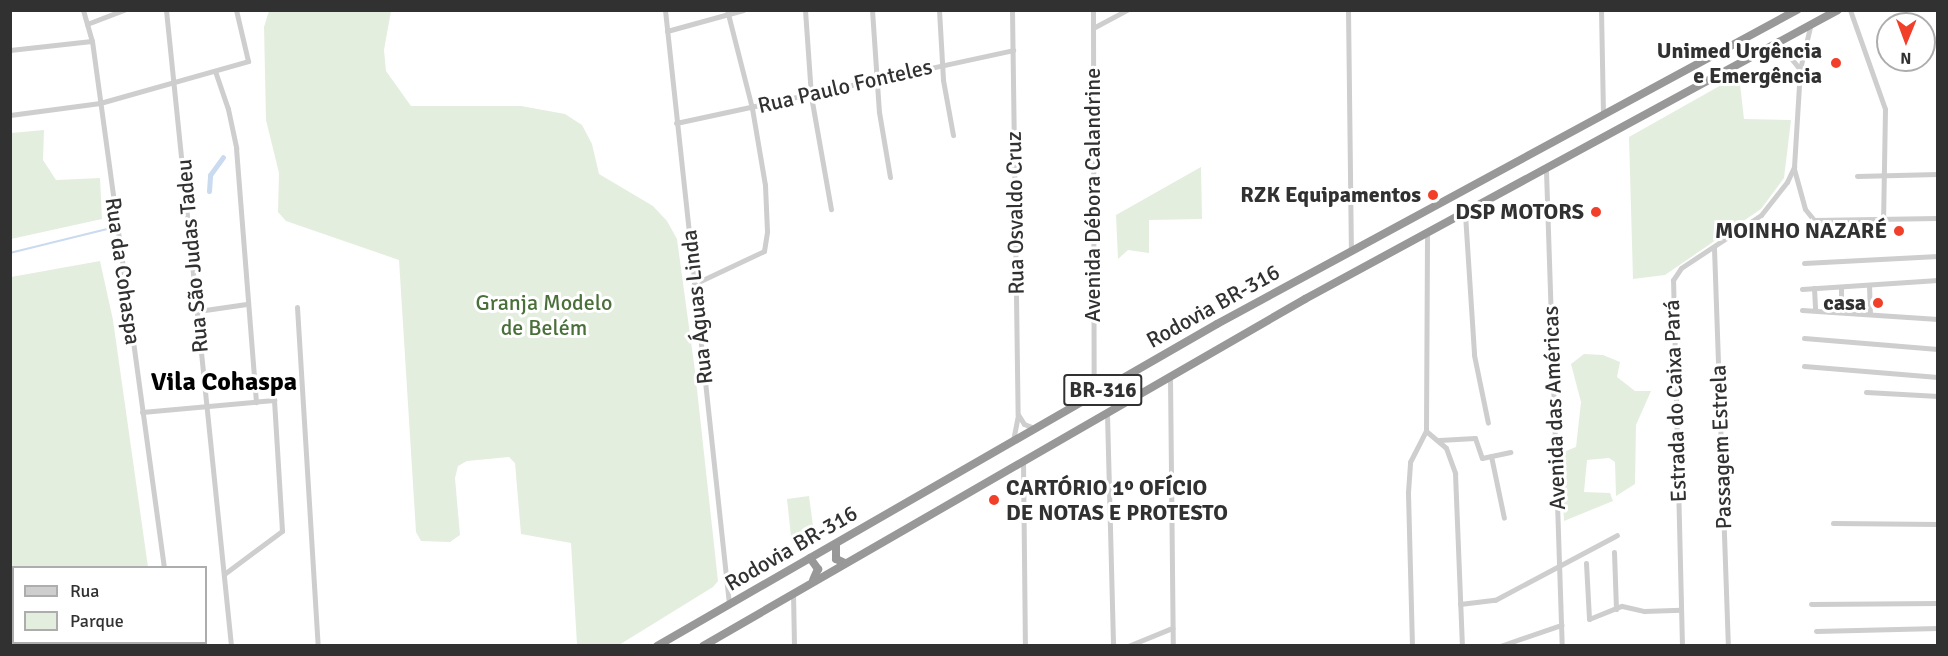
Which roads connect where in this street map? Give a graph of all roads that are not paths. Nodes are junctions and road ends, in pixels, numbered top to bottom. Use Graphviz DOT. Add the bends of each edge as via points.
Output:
graph roads {
  1 [pos="83,10"];
  2 [pos="124,10"];
  3 [pos="166,10"];
  4 [pos="236,10"];
  5 [pos="665,10"];
  6 [pos="743,10"];
  7 [pos="805,10"];
  8 [pos="872,10"];
  9 [pos="939,10"];
  10 [pos="1012,10"];
  11 [pos="1093,10"];
  12 [pos="1127,10"];
  13 [pos="1348,10"];
  14 [pos="1601,10"];
  15 [pos="1797,10"];
  16 [pos="1838,10"];
  17 [pos="1850,10"];
  18 [pos="728,13"];
  19 [pos="87,24"];
  20 [pos="1809,27"];
  21 [pos="1093,28"];
  22 [pos="667,31"];
  23 [pos="92,41"];
  24 [pos="10,50"];
  25 [pos="1013,50"];
  26 [pos="1768,50"];
  27 [pos="943,63"];
  28 [pos="1800,69"];
  29 [pos="215,71"];
  30 [pos="876,80"];
  31 [pos="175,84"];
  32 [pos="811,96"];
  33 [pos="100,103"];
  34 [pos="752,108"];
  35 [pos="10,115"];
  36 [pos="1603,115"];
  37 [pos="676,123"];
  38 [pos="953,135"];
  39 [pos="1794,167"];
  40 [pos="1546,171"];
  41 [pos="1938,174"];
  42 [pos="1882,175"];
  43 [pos="1857,176"];
  44 [pos="890,177"];
  45 [pos="831,209"];
  46 [pos="1465,214"];
  47 [pos="1938,218"];
  48 [pos="1883,219"];
  49 [pos="1427,234"];
  50 [pos="1714,248"];
  51 [pos="1351,250"];
  52 [pos="1938,255"];
  53 [pos="1804,263"];
  54 [pos="1938,280"];
  55 [pos="694,284"];
  56 [pos="1869,285"];
  57 [pos="1840,287"];
  58 [pos="1814,288"];
  59 [pos="1802,289"];
  60 [pos="246,304"];
  61 [pos="297,307"];
  62 [pos="1802,310"];
  63 [pos="1815,310"];
  64 [pos="198,311"];
  65 [pos="1841,312"];
  66 [pos="1870,314"];
  67 [pos="1938,319"];
  68 [pos="1804,338"];
  69 [pos="1938,349"];
  70 [pos="1804,366"];
  71 [pos="1938,377"];
  72 [pos="1170,378"];
  73 [pos="1094,380"];
  74 [pos="1106,388"];
  75 [pos="1866,393"];
  76 [pos="1094,395"];
  77 [pos="1938,396"];
  78 [pos="256,402"];
  79 [pos="206,408"];
  80 [pos="142,412"];
  81 [pos="1107,414"];
  82 [pos="1018,415"];
  83 [pos="1488,423"];
  84 [pos="1036,429"];
  85 [pos="1426,432"];
  86 [pos="1439,441"];
  87 [pos="1012,442"];
  88 [pos="1510,452"];
  89 [pos="1491,456"];
  90 [pos="1023,461"];
  91 [pos="1504,518"];
  92 [pos="1833,523"];
  93 [pos="1938,524"];
  94 [pos="1617,535"];
  95 [pos="836,544"];
  96 [pos="1614,552"];
  97 [pos="810,558"];
  98 [pos="845,563"];
  99 [pos="1586,563"];
  100 [pos="164,566"];
  101 [pos="1559,568"];
  102 [pos="224,574"];
  103 [pos="813,581"];
  104 [pos="793,592"];
  105 [pos="1938,603"];
  106 [pos="729,604"];
  107 [pos="1460,604"];
  108 [pos="1811,604"];
  109 [pos="1616,609"];
  110 [pos="1681,610"];
  111 [pos="1562,626"];
  112 [pos="1172,628"];
  113 [pos="1938,628"];
  114 [pos="1816,631"];
  115 [pos="231,645"];
  116 [pos="318,645"];
  117 [pos="657,645"];
  118 [pos="703,645"];
  119 [pos="794,645"];
  120 [pos="1025,645"];
  121 [pos="1113,645"];
  122 [pos="1128,645"];
  123 [pos="1173,645"];
  124 [pos="1412,645"];
  125 [pos="1462,645"];
  126 [pos="1500,645"];
  127 [pos="1562,645"];
  128 [pos="1682,645"];
  129 [pos="1728,645"];
  1 -- 19 [label="street, Rua da Cohaspa"];
  2 -- 19 [label="street"];
  3 -- 31 [label="street, Rua São Judas Tadeu"];
  4 -- 29 [label="street" via="248,61"];
  5 -- 22 [label="street, Rua Águas Linda"];
  6 -- 18 [label="street"];
  7 -- 32 [label="street"];
  8 -- 30 [label="street"];
  9 -- 27 [label="street"];
  10 -- 25 [label="street, Rua Osvaldo Cruz"];
  11 -- 21 [label="street, Avenida Débora Calandrine"];
  12 -- 21 [label="street"];
  13 -- 51 [label="street"];
  14 -- 36 [label="street"];
  15 -- 36 [label="highway, Rodovia BR-316 / BR-316"];
  16 -- 20 [label="highway, BR-316"];
  17 -- 42 [label="street" via="1884,102"];
  18 -- 22 [label="street"];
  18 -- 34 [label="street"];
  19 -- 23 [label="street, Rua da Cohaspa"];
  20 -- 26 [label="highway, BR-316"];
  20 -- 28 [label="street, Estrada do Caixa Pará"];
  21 -- 73 [label="street, Avenida Débora Calandrine"];
  22 -- 37 [label="street, Rua Águas Linda"];
  23 -- 24 [label="street"];
  23 -- 33 [label="street, Rua da Cohaspa"];
  25 -- 27 [label="street, Rua Paulo Fonteles"];
  25 -- 82 [label="street, Rua Osvaldo Cruz"];
  26 -- 28 [label="street" via="1786,52"];
  26 -- 40 [label="highway, Rodovia BR-316 / BR-316"];
  27 -- 30 [label="street, Rua Paulo Fonteles"];
  27 -- 38 [label="street"];
  28 -- 39 [label="street, Estrada do Caixa Pará"];
  29 -- 31 [label="street"];
  29 -- 60 [label="street" via="236,148"];
  30 -- 32 [label="street, Rua Paulo Fonteles"];
  30 -- 44 [label="street"];
  31 -- 33 [label="street"];
  31 -- 64 [label="street, Rua São Judas Tadeu"];
  32 -- 34 [label="street, Rua Paulo Fonteles"];
  32 -- 45 [label="street"];
  33 -- 35 [label="street"];
  33 -- 80 [label="street, Rua da Cohaspa"];
  34 -- 37 [label="street, Rua Paulo Fonteles"];
  34 -- 55 [label="street" via="765,185 764,251"];
  36 -- 51 [label="highway, Rodovia BR-316 / BR-316"];
  37 -- 55 [label="street, Rua Águas Linda"];
  39 -- 48 [label="street" via="1805,209 1814,220"];
  39 -- 50 [label="street, Estrada do Caixa Pará" via="1780,194 1761,215"];
  40 -- 46 [label="highway, Rodovia BR-316 / BR-316"];
  40 -- 101 [label="street, Avenida das Américas"];
  41 -- 42 [label="street"];
  42 -- 43 [label="street"];
  42 -- 48 [label="street"];
  46 -- 49 [label="highway, Rodovia BR-316 / BR-316"];
  46 -- 83 [label="street" via="1474,355"];
  47 -- 48 [label="street"];
  49 -- 72 [label="highway, Rodovia BR-316 / BR-316"];
  49 -- 85 [label="street"];
  50 -- 110 [label="street, Estrada do Caixa Pará" via="1681,268 1672,285"];
  50 -- 129 [label="street, Passagem Estrela"];
  51 -- 74 [label="highway, Rodovia BR-316 / BR-316"];
  52 -- 53 [label="street"];
  54 -- 56 [label="street"];
  55 -- 106 [label="street, Rua Águas Linda"];
  56 -- 57 [label="street"];
  56 -- 66 [label="street"];
  57 -- 58 [label="street"];
  57 -- 65 [label="street"];
  58 -- 59 [label="street"];
  58 -- 63 [label="street"];
  60 -- 64 [label="street"];
  60 -- 78 [label="street"];
  61 -- 116 [label="street"];
  62 -- 63 [label="street"];
  63 -- 65 [label="street"];
  64 -- 79 [label="street, Rua São Judas Tadeu"];
  65 -- 66 [label="street"];
  66 -- 67 [label="street"];
  68 -- 69 [label="street"];
  70 -- 71 [label="street"];
  72 -- 81 [label="highway, Rodovia BR-316 / BR-316"];
  72 -- 112 [label="street"];
  73 -- 74 [label="street"];
  73 -- 76 [label="street, Avenida Débora Calandrine"];
  74 -- 76 [label="highway, Rodovia BR-316 / BR-316"];
  75 -- 77 [label="street"];
  76 -- 84 [label="highway, Rodovia BR-316 / BR-316"];
  78 -- 79 [label="street"];
  78 -- 102 [label="street" via="274,400 282,531"];
  79 -- 80 [label="street"];
  79 -- 102 [label="street, Rua São Judas Tadeu"];
  80 -- 100 [label="street, Rua da Cohaspa"];
  81 -- 90 [label="highway, Rodovia BR-316 / BR-316"];
  81 -- 121 [label="street"];
  82 -- 84 [label="street" via="1024,424"];
  82 -- 87 [label="street, Rua Osvaldo Cruz"];
  84 -- 87 [label="highway, Rodovia BR-316 / BR-316"];
  85 -- 86 [label="street"];
  85 -- 124 [label="street" via="1410,462 1408,492"];
  86 -- 89 [label="street" via="1475,438 1480,457"];
  86 -- 107 [label="street" via="1450,455 1455,473"];
  87 -- 95 [label="highway, Rodovia BR-316 / BR-316"];
  88 -- 89 [label="street"];
  89 -- 91 [label="street"];
  90 -- 98 [label="highway, Rodovia BR-316 / BR-316"];
  90 -- 120 [label="street"];
  92 -- 93 [label="street"];
  94 -- 101 [label="street"];
  95 -- 97 [label="highway, Rodovia BR-316 / BR-316"];
  95 -- 98 [label="highway" via="836,559"];
  96 -- 109 [label="street"];
  97 -- 103 [label="highway" via="818,569"];
  97 -- 106 [label="highway, Rodovia BR-316 / BR-316"];
  98 -- 103 [label="highway, Rodovia BR-316 / BR-316"];
  99 -- 109 [label="street" via="1589,619 1594,621"];
  101 -- 107 [label="street" via="1495,600"];
  101 -- 111 [label="street, Avenida das Américas"];
  102 -- 115 [label="street, Rua São Judas Tadeu"];
  103 -- 104 [label="highway, Rodovia BR-316 / BR-316"];
  104 -- 118 [label="highway, Rodovia BR-316 / BR-316"];
  104 -- 119 [label="street"];
  105 -- 108 [label="street"];
  106 -- 117 [label="highway, Rodovia BR-316 / BR-316"];
  107 -- 125 [label="street"];
  109 -- 110 [label="street" via="1624,605 1644,611"];
  110 -- 128 [label="street, Estrada do Caixa Pará"];
  111 -- 126 [label="street"];
  111 -- 127 [label="street, Avenida das Américas"];
  112 -- 122 [label="street"];
  112 -- 123 [label="street"];
  113 -- 114 [label="street"];
}
